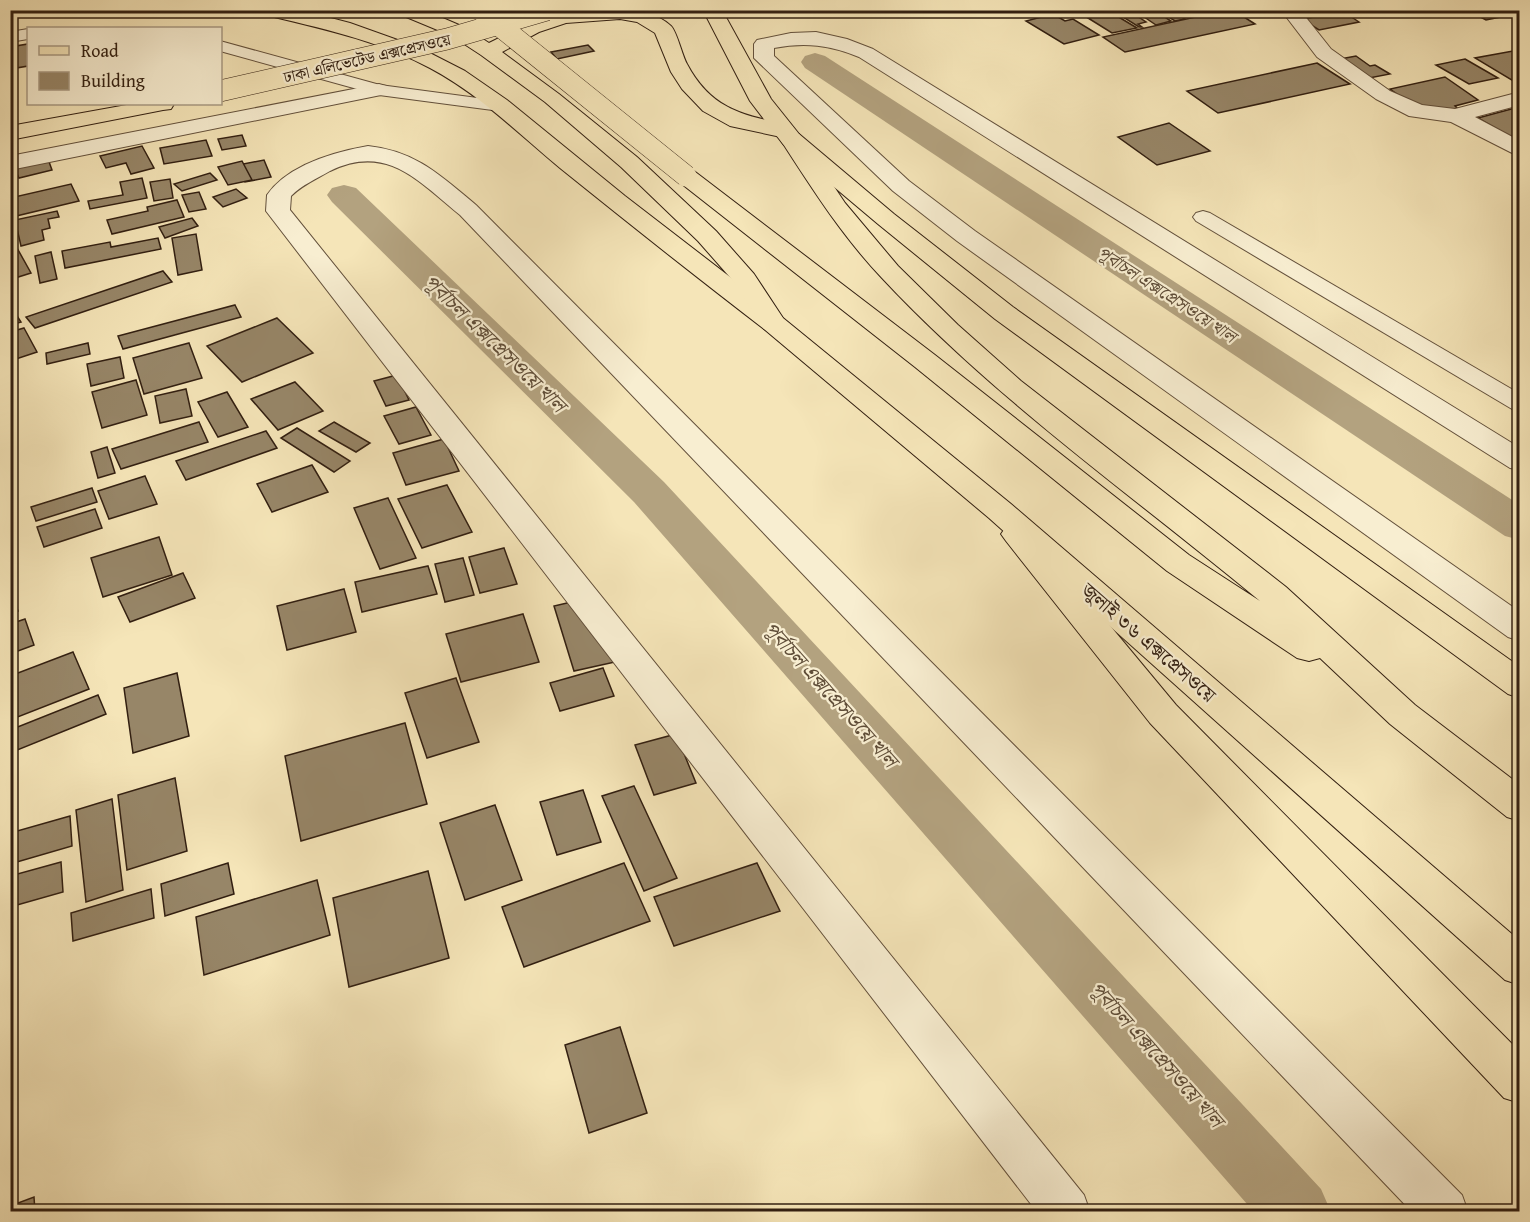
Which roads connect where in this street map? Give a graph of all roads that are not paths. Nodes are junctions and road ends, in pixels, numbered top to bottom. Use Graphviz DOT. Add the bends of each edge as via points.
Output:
graph roads {
  1 [pos="269,10"];
  2 [pos="406,10"];
  3 [pos="482,10"];
  4 [pos="492,10"];
  5 [pos="547,10"];
  6 [pos="712,10"];
  7 [pos="1290,10"];
  8 [pos="27,34"];
  9 [pos="10,37"];
  10 [pos="222,47"];
  11 [pos="488,51"];
  12 [pos="222,76"];
  13 [pos="380,90"];
  14 [pos="222,92"];
  15 [pos="1520,98"];
  16 [pos="73,105"];
  17 [pos="158,105"];
  18 [pos="500,106"];
  19 [pos="10,116"];
  20 [pos="1456,116"];
  21 [pos="10,133"];
  22 [pos="788,135"];
  23 [pos="1520,150"];
  24 [pos="10,163"];
  25 [pos="1203,217"];
  26 [pos="773,323"];
  27 [pos="1520,404"];
  28 [pos="1520,461"];
  29 [pos="999,511"];
  30 [pos="1520,629"];
  31 [pos="1520,685"];
  32 [pos="1388,701"];
  33 [pos="1513,800"];
  34 [pos="1520,968"];
  35 [pos="1520,1083"];
  36 [pos="1067,1212"];
  37 [pos="1445,1212"];
  1 -- 18 [label="main road" via="347,28 394,44 458,76"];
  2 -- 11 [label="main road" via="459,32"];
  3 -- 32 [label="main road, bridge" via="686,176 1178,563"];
  4 -- 12 [label="main road, ঢাকা এলিভেটেড এক্সপ্রেসওয়ে"];
  5 -- 14 [label="main road, ঢাকা এলিভেটেড এক্সপ্রেসওয়ে, bridge" via="424,45"];
  6 -- 22 [label="main road" via="761,101"];
  7 -- 20 [label="street" via="1324,53 1383,95 1417,111"];
  8 -- 9 [label="lane"];
  10 -- 13 [label="lane"];
  11 -- 22 [label="main road" via="532,28 563,18 620,13 644,18 664,30 670,55 699,97 736,120"];
  11 -- 26 [label="main road" via="629,162 707,236 745,279"];
  13 -- 18 [label="lane"];
  13 -- 24 [label="street"];
  15 -- 20 [label="street"];
  16 -- 19 [label="main road"];
  17 -- 21 [label="main road"];
  18 -- 26 [label="main road"];
  20 -- 23 [label="street"];
  22 -- 31 [label="main road" via="1004,313"];
  22 -- 32 [label="main road" via="843,216 934,318 1006,381 1275,596"];
  25 -- 27 [label="lane"];
  26 -- 29 [label="main road, জুলাই ৩৬ এক্সপ্রেসওয়ে"];
  28 -- 30 [label="street" via="866,53 815,37 764,44 764,58 901,186"];
  29 -- 34 [label="main road, জুলাই ৩৬ এক্সপ্রেসওয়ে"];
  29 -- 35 [label="main road" via="1164,714"];
  32 -- 33 [label="main road"];
  36 -- 37 [label="street" via="278,211 279,195 290,182 341,158 367,151 387,153 412,166 468,210"];
}
